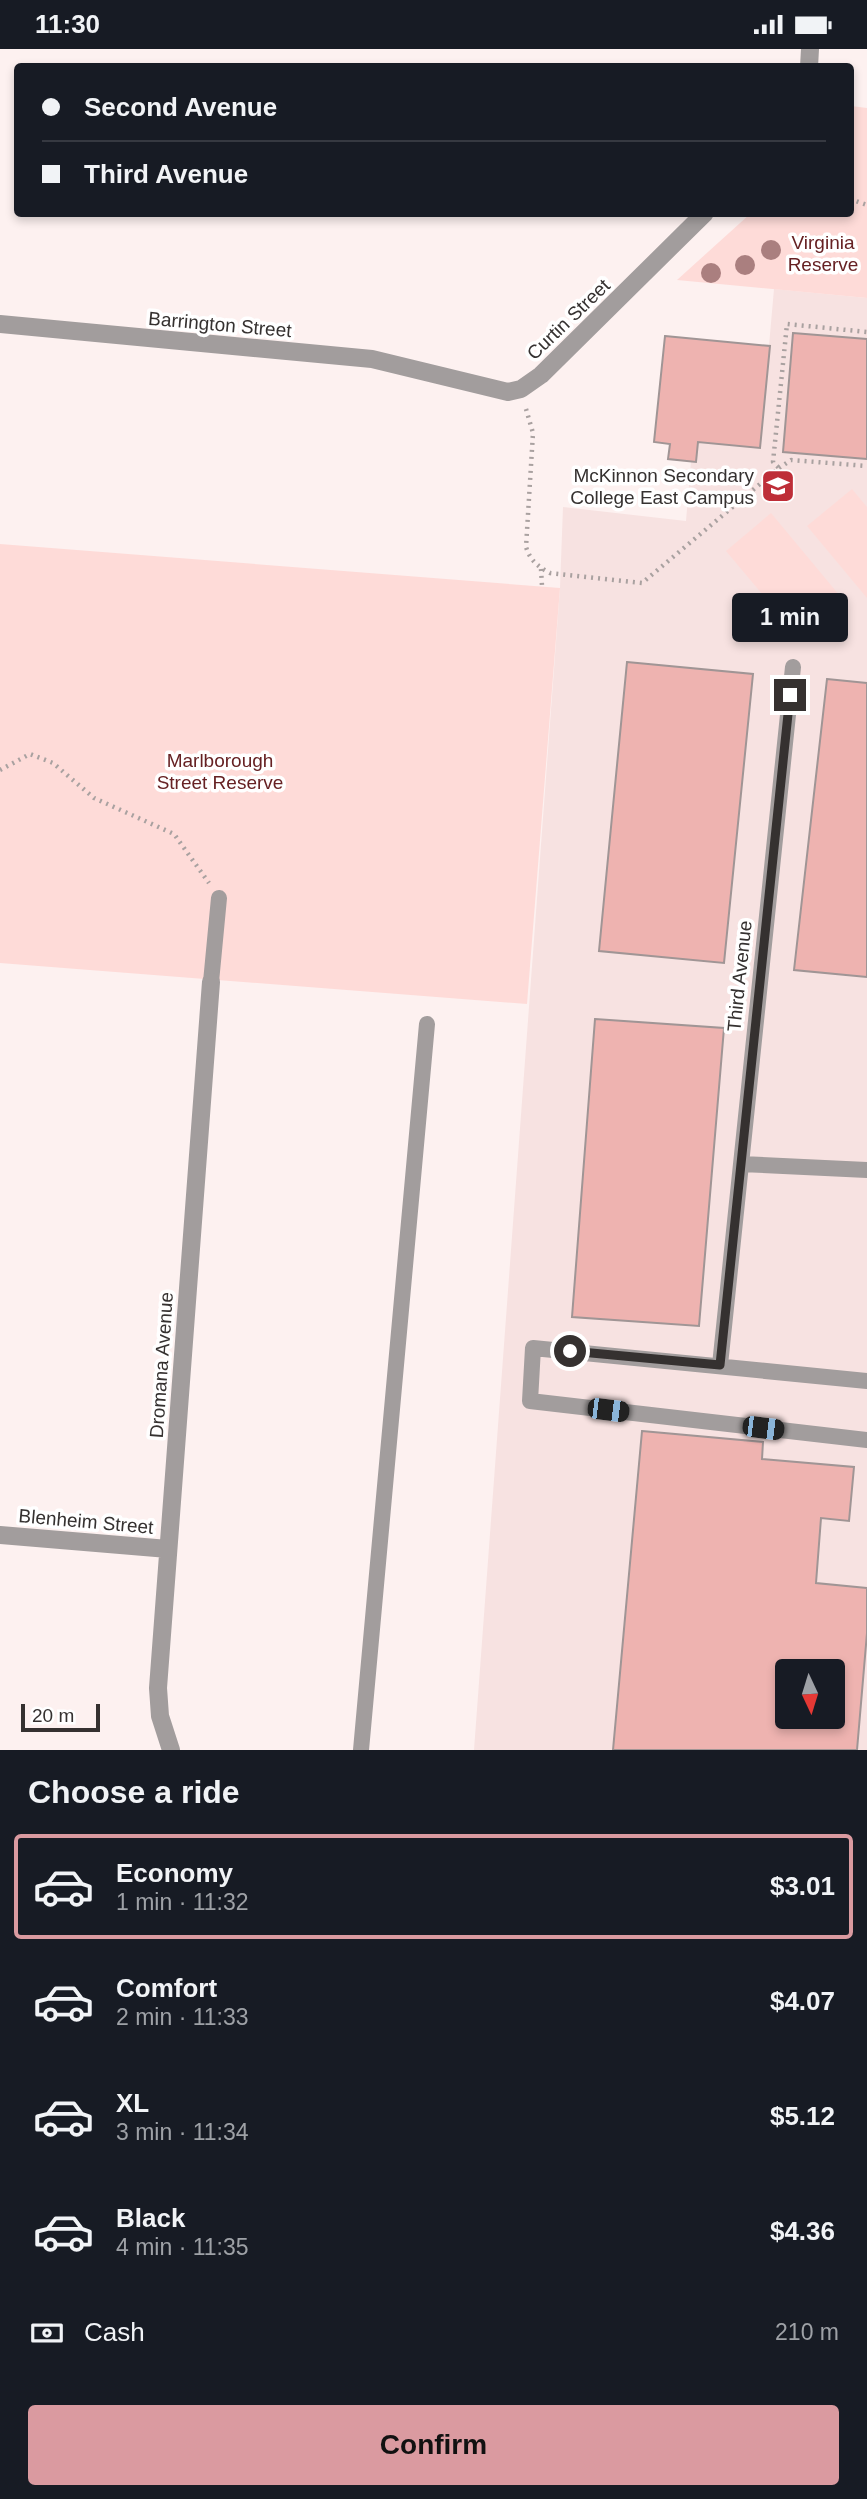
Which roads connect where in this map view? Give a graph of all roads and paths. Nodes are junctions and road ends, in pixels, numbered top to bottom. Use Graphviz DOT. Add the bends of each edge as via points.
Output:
graph roads {
  1 [pos="701,217"];
  2 [pos="0,324"];
  3 [pos="867,332"];
  4 [pos="521,389"];
  5 [pos="867,466"];
  6 [pos="779,468"];
  7 [pos="541,569"];
  8 [pos="542,586"];
  9 [pos="793,667"];
  10 [pos="0,769"];
  11 [pos="219,898"];
  12 [pos="211,982"];
  13 [pos="427,1024"];
  14 [pos="741,1164"];
  15 [pos="867,1170"];
  16 [pos="720,1365"];
  17 [pos="867,1381"];
  18 [pos="867,1440"];
  19 [pos="0,1535"];
  20 [pos="168,1549"];
  21 [pos="171,1750"];
  22 [pos="361,1750"];
  1 -- 4 [label="street, Curtin Street" via="541,375"];
  2 -- 4 [label="street, Barrington Street" via="372,359 496,389"];
  3 -- 6 [label="path" via="787,324 773,462"];
  4 -- 7 [label="path" via="533,433 526,547"];
  5 -- 6 [label="path" via="791,460"];
  6 -- 7 [label="path" via="642,583"];
  7 -- 8 [label="path"];
  9 -- 14 [label="lane, Third Avenue"];
  10 -- 11 [label="path" via="30,754 52,763 94,798 174,834"];
  11 -- 12 [label="lane"];
  12 -- 20 [label="street, Dromana Avenue"];
  13 -- 22 [label="lane"];
  14 -- 15 [label="lane"];
  14 -- 16 [label="lane, Third Avenue"];
  16 -- 17 [label="lane"];
  16 -- 18 [label="lane" via="533,1348 530,1401"];
  19 -- 20 [label="street, Blenheim Street"];
  20 -- 21 [label="street, Dromana Avenue" via="158,1688 160,1716"];
}
